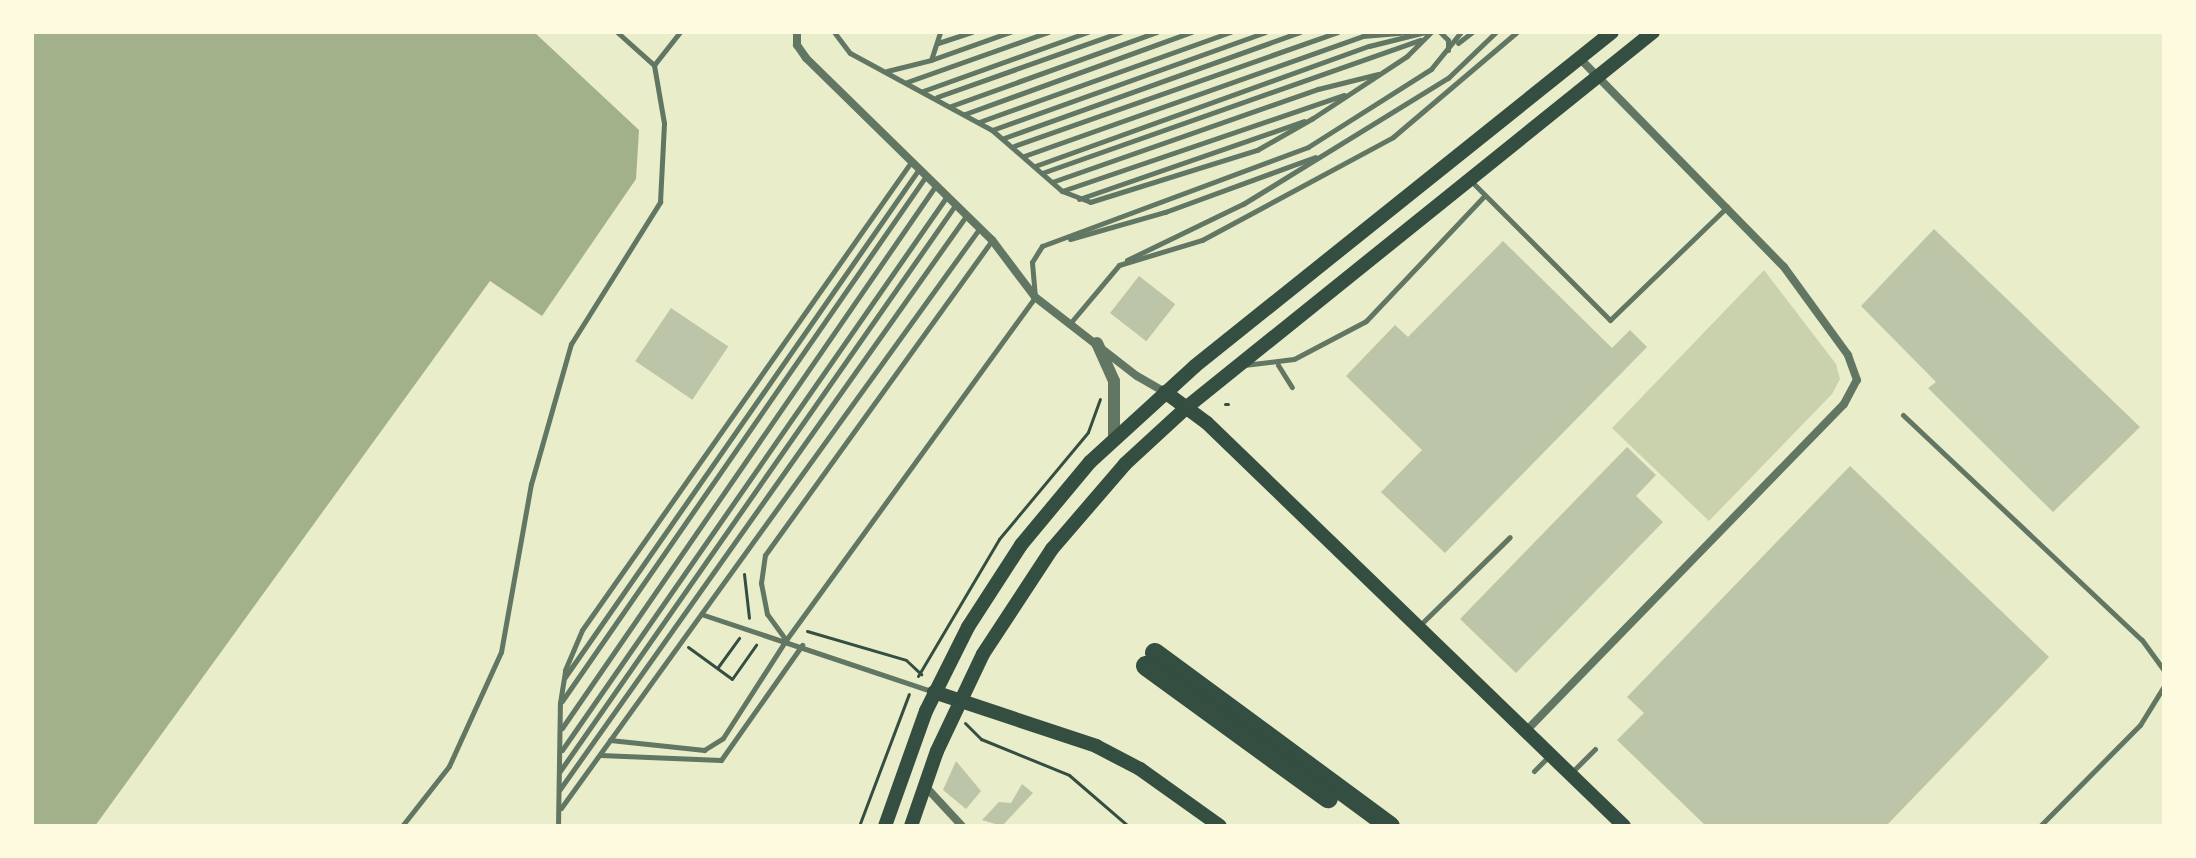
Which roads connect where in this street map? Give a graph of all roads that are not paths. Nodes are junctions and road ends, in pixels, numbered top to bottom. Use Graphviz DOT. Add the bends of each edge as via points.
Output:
graph roads {
  1 [pos="617,32"];
  2 [pos="680,32"];
  3 [pos="797,32"];
  4 [pos="834,32"];
  5 [pos="940,32"];
  6 [pos="971,32"];
  7 [pos="1010,32"];
  8 [pos="1048,32"];
  9 [pos="1088,32"];
  10 [pos="1121,32"];
  11 [pos="1157,32"];
  12 [pos="1192,32"];
  13 [pos="1230,32"];
  14 [pos="1265,32"];
  15 [pos="1300,32"];
  16 [pos="1337,32"];
  17 [pos="1410,32"];
  18 [pos="1428,32"];
  19 [pos="1440,32"];
  20 [pos="1461,32"];
  21 [pos="1472,32"];
  22 [pos="1496,32"];
  23 [pos="1517,32"];
  24 [pos="1612,32"];
  25 [pos="1653,32"];
  26 [pos="1420,40"];
  27 [pos="937,43"];
  28 [pos="1447,51"];
  29 [pos="1579,58"];
  30 [pos="931,60"];
  31 [pos="654,65"];
  32 [pos="887,71"];
  33 [pos="1383,73"];
  34 [pos="1597,77"];
  35 [pos="907,82"];
  36 [pos="923,91"];
  37 [pos="1353,92"];
  38 [pos="935,98"];
  39 [pos="951,106"];
  40 [pos="965,114"];
  41 [pos="1313,118"];
  42 [pos="979,122"];
  43 [pos="992,130"];
  44 [pos="1004,138"];
  45 [pos="1014,146"];
  46 [pos="1338,146"];
  47 [pos="1024,156"];
  48 [pos="911,162"];
  49 [pos="1035,166"];
  50 [pos="919,169"];
  51 [pos="1042,173"];
  52 [pos="926,176"];
  53 [pos="1470,180"];
  54 [pos="1052,182"];
  55 [pos="936,185"];
  56 [pos="1062,191"];
  57 [pos="1485,195"];
  58 [pos="947,196"];
  59 [pos="1079,199"];
  60 [pos="956,204"];
  61 [pos="1727,207"];
  62 [pos="967,215"];
  63 [pos="980,228"];
  64 [pos="992,240"];
  65 [pos="1042,246"];
  66 [pos="1119,265"];
  67 [pos="1035,297"];
  68 [pos="1072,321"];
  69 [pos="1097,343"];
  70 [pos="1239,365"];
  71 [pos="1278,365"];
  72 [pos="1292,387"];
  73 [pos="1165,392"];
  74 [pos="1187,407"];
  75 [pos="1903,415"];
  76 [pos="1114,438"];
  77 [pos="1510,537"];
  78 [pos="701,614"];
  79 [pos="1418,627"];
  80 [pos="786,640"];
  81 [pos="802,645"];
  82 [pos="2164,670"];
  83 [pos="564,678"];
  84 [pos="2164,686"];
  85 [pos="934,692"];
  86 [pos="960,699"];
  87 [pos="560,703"];
  88 [pos="560,730"];
  89 [pos="1526,731"];
  90 [pos="610,740"];
  91 [pos="1595,749"];
  92 [pos="560,753"];
  93 [pos="599,755"];
  94 [pos="1550,755"];
  95 [pos="1534,771"];
  96 [pos="559,772"];
  97 [pos="1570,774"];
  98 [pos="925,779"];
  99 [pos="559,790"];
  100 [pos="560,809"];
  101 [pos="402,826"];
  102 [pos="558,826"];
  103 [pos="885,826"];
  104 [pos="911,826"];
  105 [pos="962,826"];
  106 [pos="1220,826"];
  107 [pos="1367,826"];
  108 [pos="1390,826"];
  109 [pos="1624,826"];
  110 [pos="2040,826"];
  1 -- 31 [label="lane"];
  2 -- 31 [label="lane"];
  3 -- 48 [label="street" via="797,45"];
  4 -- 32 [label="lane" via="850,53"];
  5 -- 27 [label="lane"];
  6 -- 27 [label="lane"];
  7 -- 30 [label="lane"];
  8 -- 35 [label="lane"];
  9 -- 36 [label="lane"];
  10 -- 38 [label="lane"];
  11 -- 39 [label="lane"];
  12 -- 40 [label="lane"];
  13 -- 42 [label="lane"];
  14 -- 43 [label="lane"];
  15 -- 44 [label="lane"];
  16 -- 45 [label="lane"];
  17 -- 47 [label="lane" via="1363,36"];
  18 -- 26 [label="lane"];
  18 -- 49 [label="lane" via="1369,46"];
  19 -- 28 [label="lane" via="1448,40"];
  20 -- 28 [label="lane"];
  21 -- 28 [label="lane"];
  22 -- 46 [label="lane" via="1448,78"];
  23 -- 66 [label="lane" via="1393,137 1202,240"];
  24 -- 29 [label="main road"];
  25 -- 34 [label="main road"];
  26 -- 33 [label="lane"];
  26 -- 51 [label="lane"];
  27 -- 30 [label="lane"];
  28 -- 65 [label="lane" via="1431,69 1308,147"];
  29 -- 34 [label="street"];
  29 -- 73 [label="main road"];
  30 -- 32 [label="lane"];
  31 -- 101 [label="lane" via="664,123 660,202 571,344 531,484 501,652 449,766"];
  32 -- 35 [label="lane"];
  33 -- 37 [label="lane"];
  33 -- 54 [label="lane" via="1318,89"];
  34 -- 53 [label="main road"];
  34 -- 61 [label="street"];
  35 -- 36 [label="lane"];
  36 -- 38 [label="lane"];
  37 -- 41 [label="lane"];
  37 -- 56 [label="lane"];
  38 -- 39 [label="lane"];
  39 -- 40 [label="lane"];
  40 -- 42 [label="lane"];
  41 -- 59 [label="lane"];
  41 -- 59 [label="lane" via="1257,150 1115,197"];
  42 -- 43 [label="lane"];
  43 -- 44 [label="lane"];
  44 -- 45 [label="lane"];
  45 -- 47 [label="lane"];
  46 -- 65 [label="lane" via="1285,171 1165,212"];
  46 -- 66 [label="lane" via="1243,204"];
  47 -- 49 [label="lane"];
  48 -- 50 [label="street"];
  48 -- 83 [label="lane" via="582,630"];
  49 -- 51 [label="lane"];
  50 -- 52 [label="street"];
  50 -- 83 [label="lane"];
  51 -- 54 [label="lane"];
  52 -- 55 [label="street"];
  52 -- 87 [label="lane"];
  53 -- 57 [label="lane"];
  53 -- 70 [label="main road"];
  54 -- 56 [label="lane"];
  55 -- 58 [label="street"];
  55 -- 88 [label="lane"];
  56 -- 59 [label="lane"];
  57 -- 61 [label="lane" via="1610,320"];
  57 -- 71 [label="lane" via="1366,321"];
  58 -- 60 [label="street"];
  58 -- 92 [label="lane"];
  60 -- 62 [label="street"];
  60 -- 96 [label="lane"];
  61 -- 89 [label="street" via="1784,267 1848,355 1857,380 1853,392"];
  62 -- 63 [label="street"];
  62 -- 99 [label="lane"];
  63 -- 64 [label="street"];
  63 -- 78 [label="lane"];
  64 -- 67 [label="street"];
  64 -- 80 [label="lane" via="765,555 761,583 767,614"];
  65 -- 67 [label="lane" via="1032,262"];
  66 -- 68 [label="lane"];
  67 -- 68 [label="street" via="1058,318"];
  67 -- 80 [label="lane"];
  68 -- 69 [label="street"];
  69 -- 73 [label="street"];
  69 -- 76 [label="street" via="1114,381"];
  70 -- 71 [label="lane"];
  70 -- 74 [label="main road"];
  71 -- 72 [label="lane"];
  73 -- 74 [label="main road"];
  73 -- 76 [label="main road"];
  74 -- 79 [label="main road"];
  74 -- 86 [label="main road" via="1125,464 1052,549"];
  75 -- 82 [label="lane" via="2142,640"];
  76 -- 85 [label="main road" via="1021,545"];
  77 -- 79 [label="lane"];
  78 -- 80 [label="lane"];
  78 -- 90 [label="lane"];
  79 -- 89 [label="main road"];
  80 -- 81 [label="lane"];
  80 -- 90 [label="lane" via="714,746 704,750"];
  81 -- 85 [label="lane"];
  81 -- 93 [label="lane" via="721,760"];
  83 -- 87 [label="lane"];
  84 -- 110 [label="lane" via="2140,725"];
  85 -- 86 [label="main road"];
  85 -- 103 [label="main road"];
  86 -- 98 [label="main road"];
  86 -- 106 [label="main road" via="1111,753"];
  87 -- 88 [label="lane"];
  88 -- 92 [label="lane"];
  89 -- 94 [label="main road"];
  90 -- 93 [label="lane"];
  91 -- 97 [label="lane"];
  92 -- 96 [label="lane"];
  93 -- 100 [label="lane"];
  94 -- 95 [label="lane"];
  94 -- 97 [label="main road"];
  96 -- 99 [label="lane"];
  97 -- 109 [label="main road"];
  98 -- 104 [label="main road"];
  98 -- 105 [label="street" via="927,793"];
  99 -- 100 [label="lane"];
  100 -- 102 [label="lane"];
  107 -- 108 [label="highway" via="1151,660"];
}
